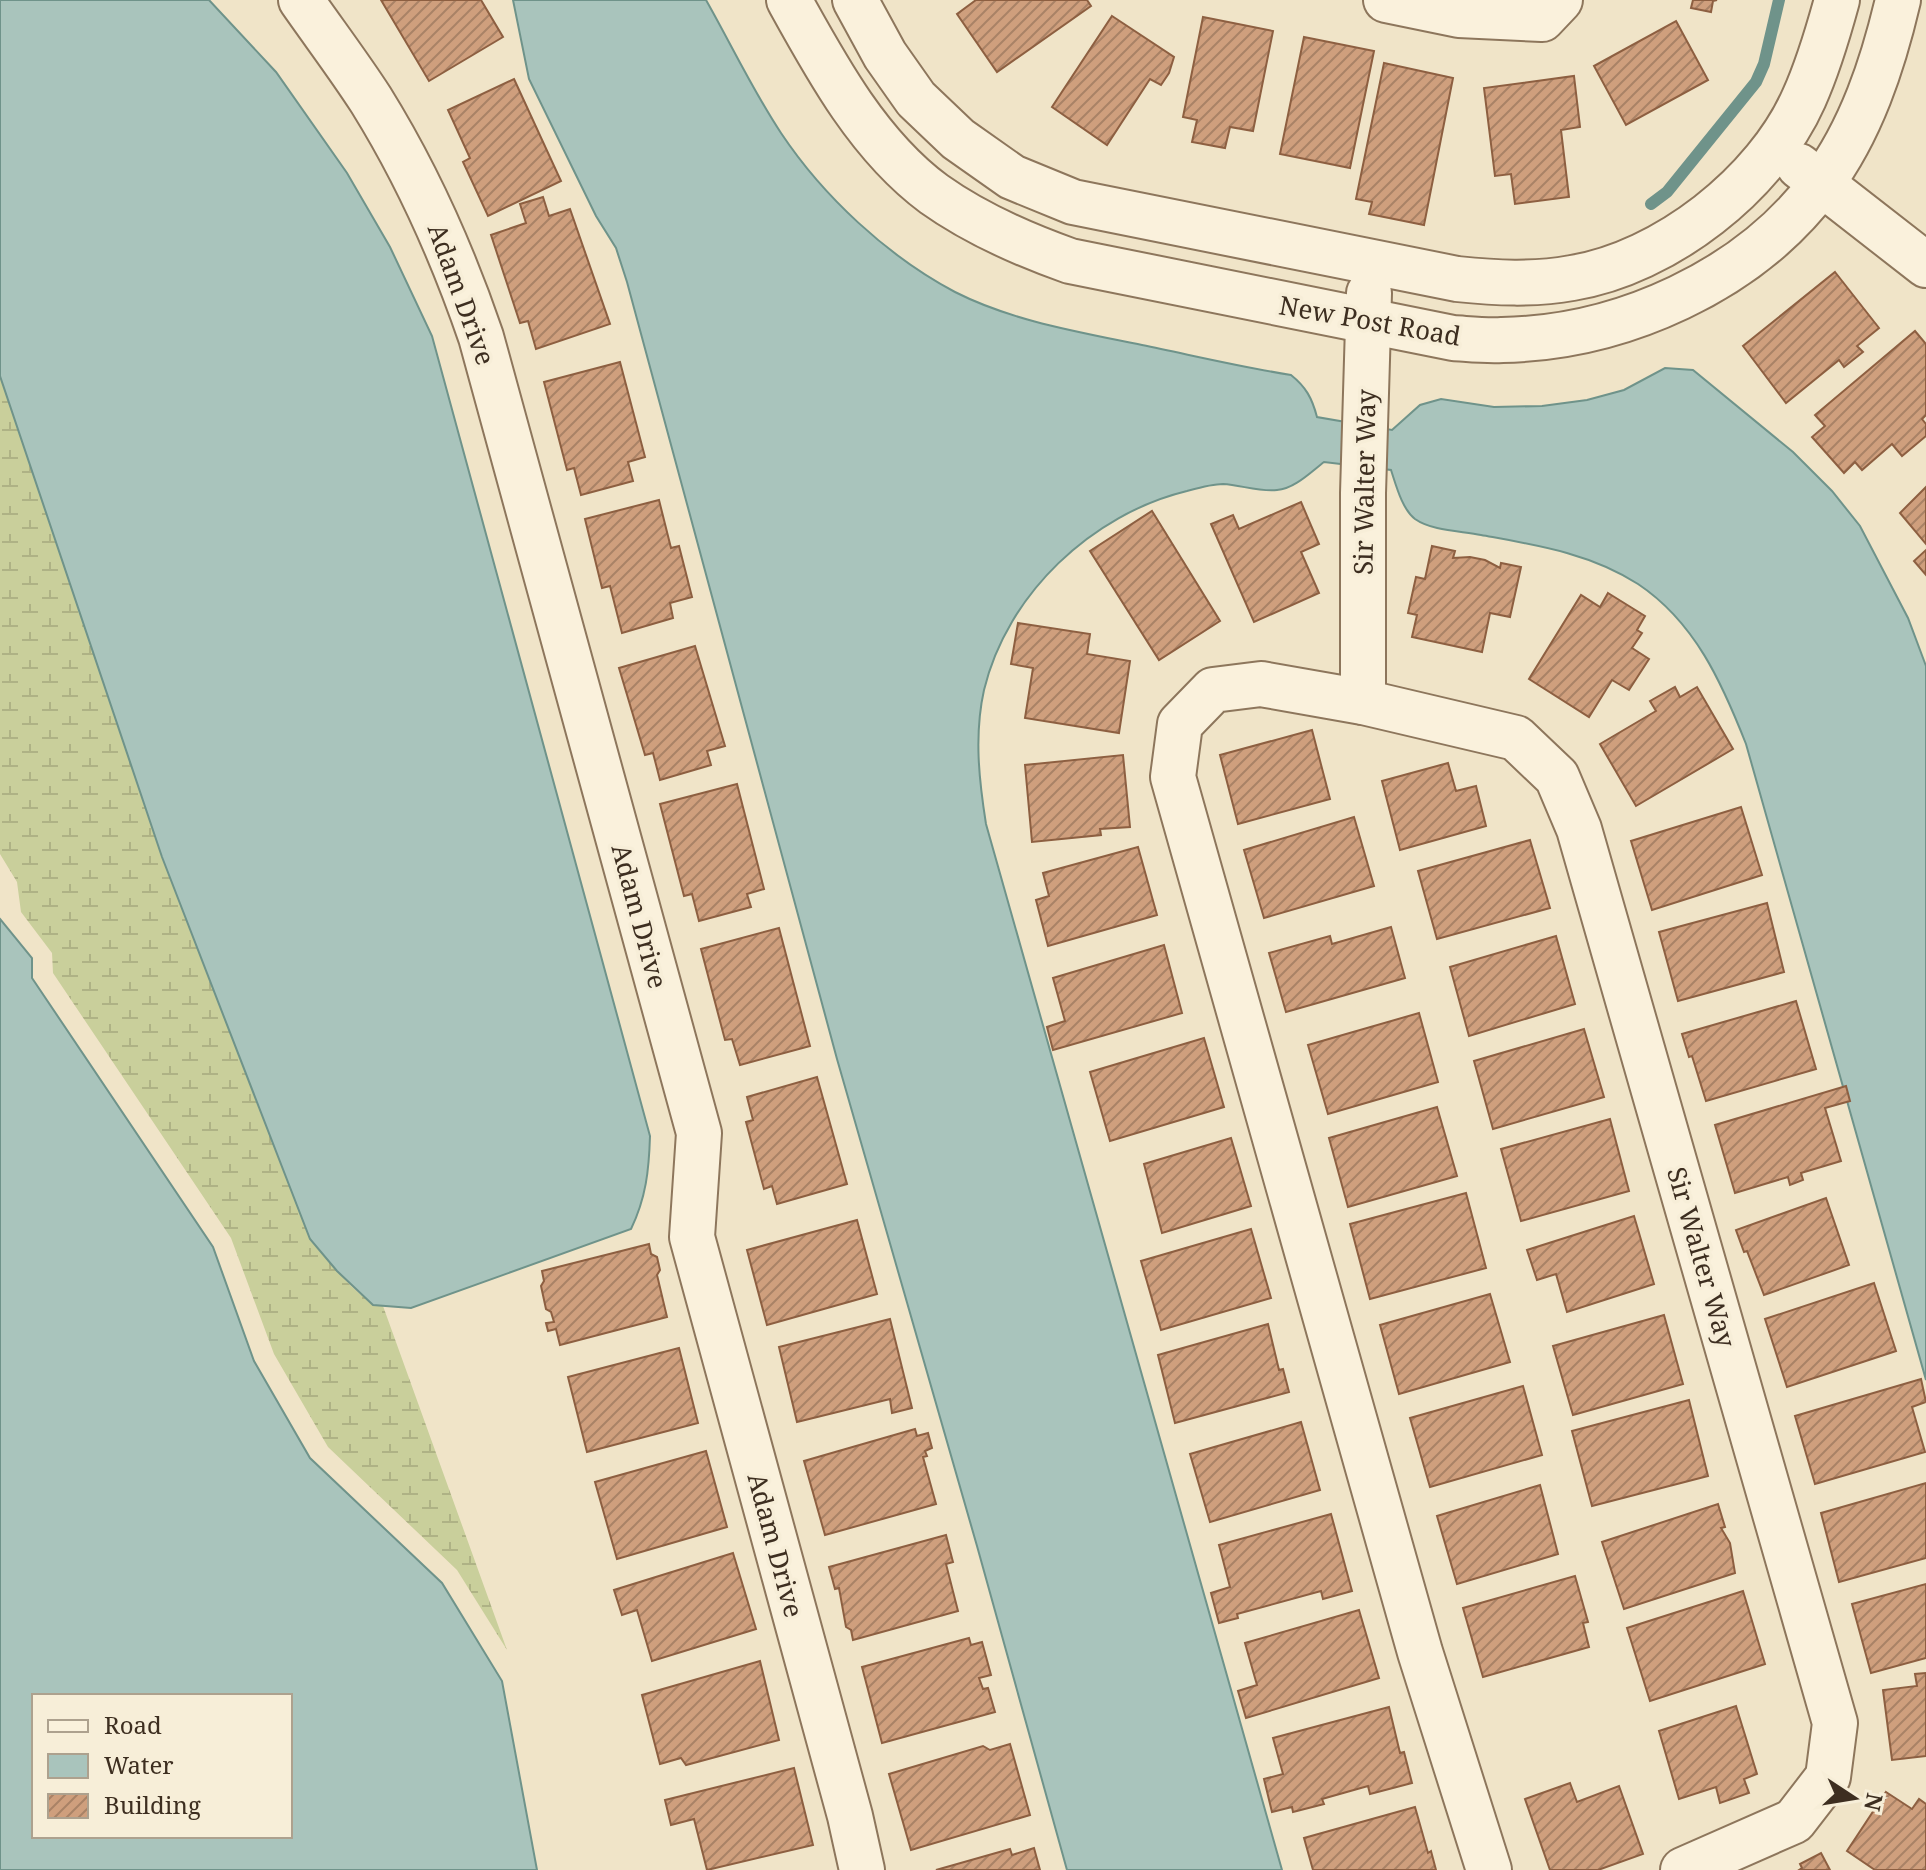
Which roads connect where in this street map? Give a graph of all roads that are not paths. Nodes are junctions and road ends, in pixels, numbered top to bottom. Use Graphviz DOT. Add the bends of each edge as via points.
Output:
graph roads {
  1 [pos="301,0"];
  2 [pos="789,0"];
  3 [pos="855,0"];
  4 [pos="1386,0"];
  5 [pos="1560,0"];
  6 [pos="1837,0"];
  7 [pos="1898,0"];
  8 [pos="1776,148"];
  9 [pos="1821,184"];
  10 [pos="1371,262"];
  11 [pos="1926,265"];
  12 [pos="1366,321"];
  13 [pos="1363,702"];
  14 [pos="862,1870"];
  15 [pos="1489,1870"];
  16 [pos="1683,1870"];
  1 -- 14 [label="street, Adam Drive" via="371,101 434,217 481,337 699,1133 692,1237"];
  2 -- 12 [label="street, New Post Road" via="827,68 893,155 932,192 975,220 1070,261"];
  3 -- 10 [label="street" via="916,99 958,139 1012,177 1073,202"];
  4 -- 5 [label="street" via="1459,15 1542,19"];
  6 -- 8 [label="street" via="1804,100"];
  7 -- 9 [label="street, New Post Road" via="1869,96"];
  8 -- 9 [label="street"];
  8 -- 10 [label="street" via="1733,195 1682,233 1630,261 1574,278 1515,284"];
  9 -- 11 [label="street"];
  9 -- 12 [label="street, New Post Road" via="1780,231 1730,268 1688,293 1598,327 1502,340 1453,338"];
  10 -- 12 [label="street, Sir Walter Way"];
  12 -- 13 [label="street, Sir Walter Way"];
  13 -- 15 [label="street, Sir Walter Way" via="1261,684 1213,690 1180,724 1173,777 1420,1652"];
  13 -- 16 [label="street, Sir Walter Way" via="1516,738 1557,777 1579,829 1835,1723 1828,1777 1794,1821"];
}
